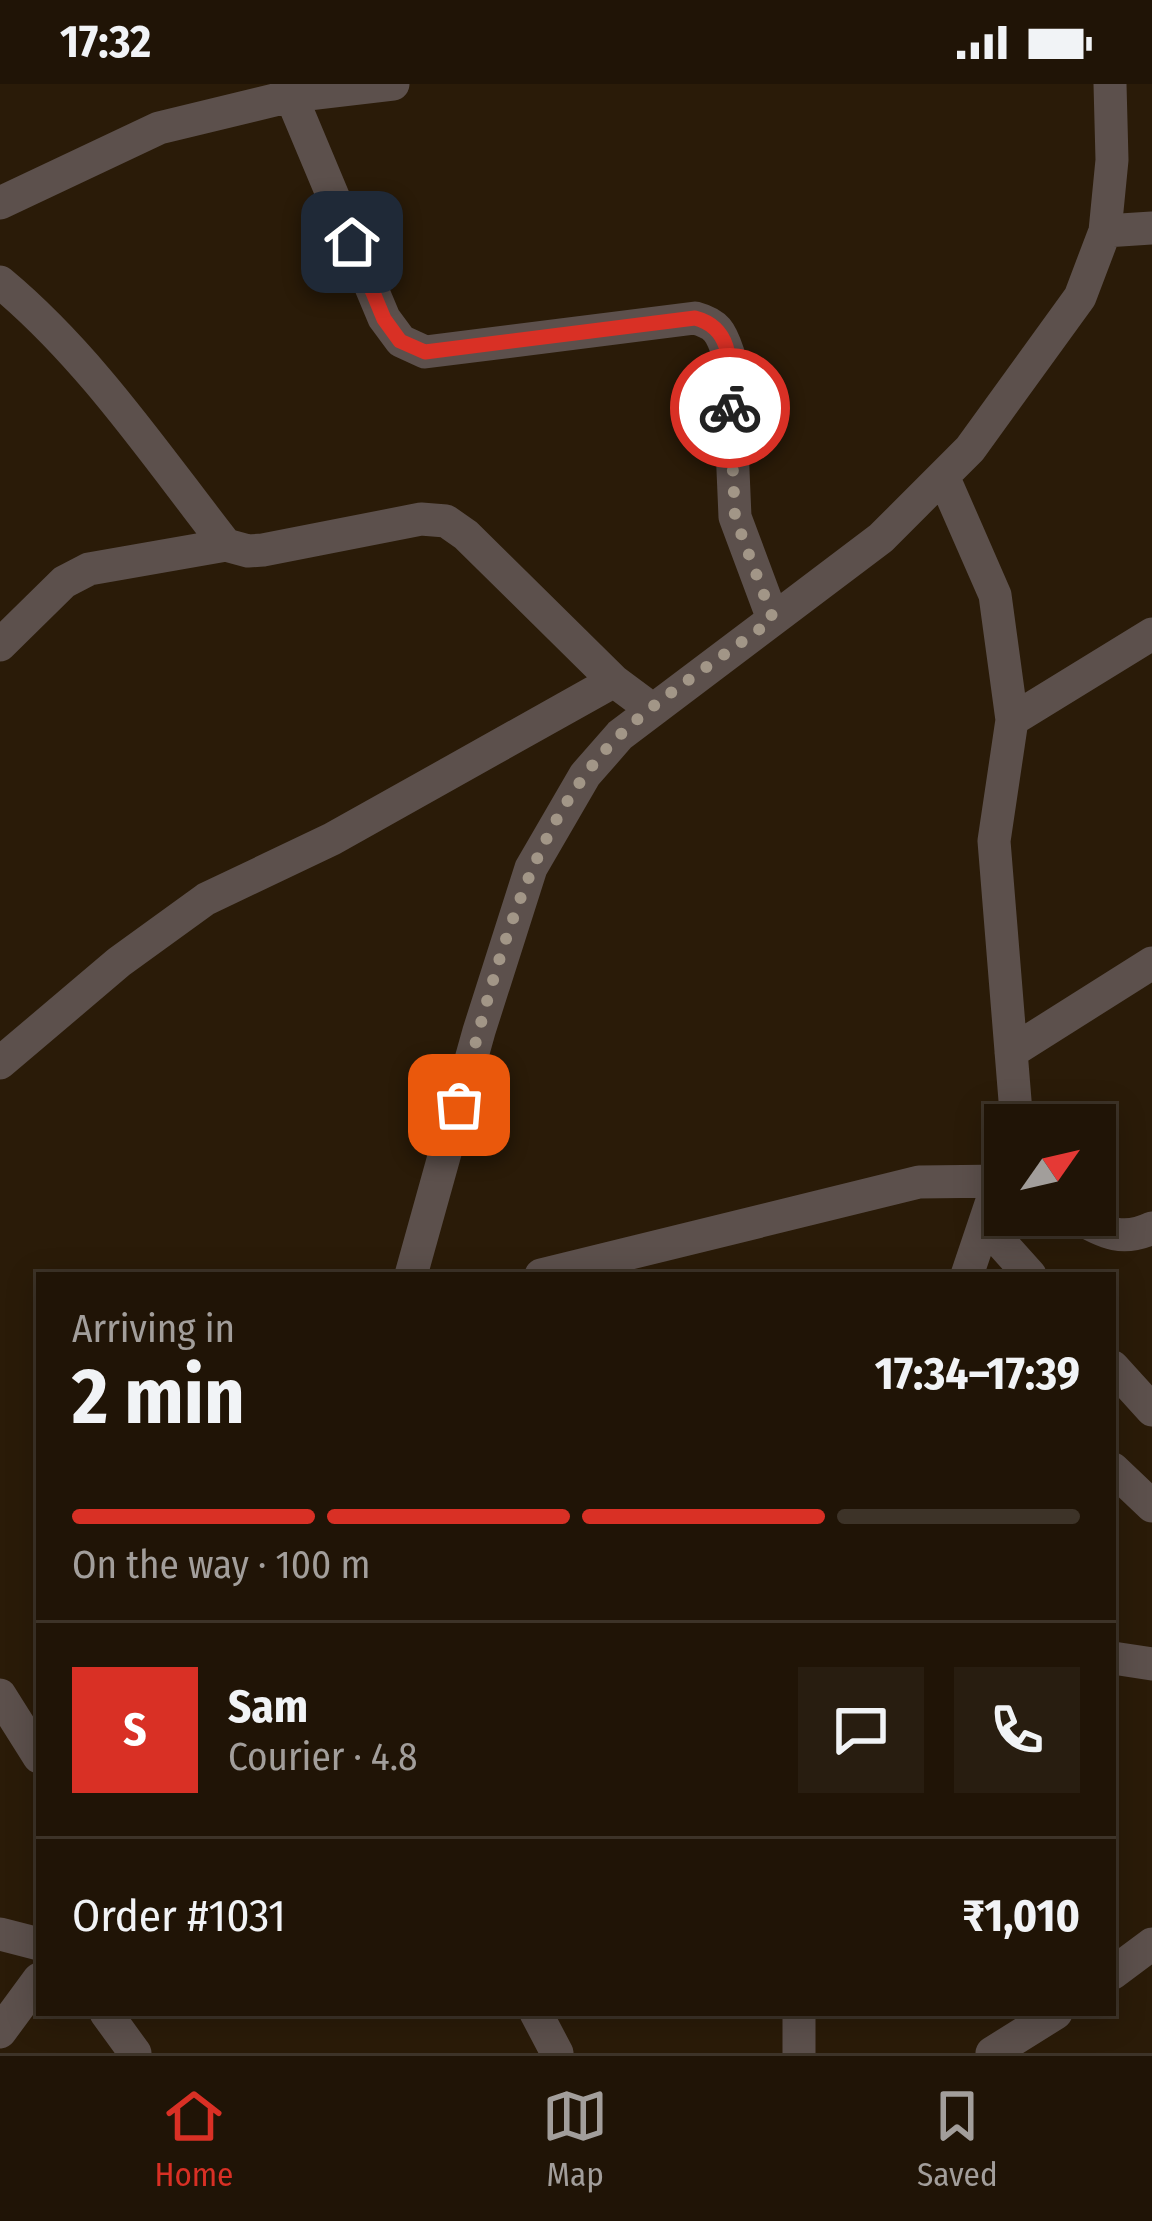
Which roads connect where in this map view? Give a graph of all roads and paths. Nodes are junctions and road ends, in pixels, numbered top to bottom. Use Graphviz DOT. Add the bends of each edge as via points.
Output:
graph roads {
  1 [pos="393,84"];
  2 [pos="1110,84"];
  3 [pos="291,96"];
  4 [pos="0,203"];
  5 [pos="1152,228"];
  6 [pos="1105,231"];
  7 [pos="0,282"];
  8 [pos="943,476"];
  9 [pos="226,544"];
  10 [pos="773,619"];
  11 [pos="1152,634"];
  12 [pos="0,645"];
  13 [pos="614,681"];
  14 [pos="653,710"];
  15 [pos="1012,720"];
  16 [pos="1152,963"];
  17 [pos="1011,1052"];
  18 [pos="0,1064"];
  19 [pos="1015,1104"];
  20 [pos="984,1180"];
  21 [pos="1152,1228"];
  22 [pos="984,1231"];
  23 [pos="995,1236"];
  24 [pos="1116,1236"];
  25 [pos="412,1272"];
  26 [pos="553,1272"];
  27 [pos="968,1272"];
  28 [pos="1027,1272"];
  29 [pos="1116,1370"];
  30 [pos="1152,1410"];
  31 [pos="1116,1472"];
  32 [pos="1152,1506"];
  33 [pos="1116,1658"];
  34 [pos="1152,1664"];
  35 [pos="0,1695"];
  36 [pos="36,1752"];
  37 [pos="0,1934"];
  38 [pos="36,1943"];
  39 [pos="1152,1944"];
  40 [pos="1116,1971"];
  41 [pos="36,1982"];
  42 [pos="108,2016"];
  43 [pos="538,2016"];
  44 [pos="799,2016"];
  45 [pos="1051,2016"];
  46 [pos="0,2032"];
  47 [pos="135,2053"];
  48 [pos="557,2053"];
  49 [pos="799,2053"];
  50 [pos="992,2053"];
  1 -- 3 [label="street"];
  2 -- 6 [label="street"];
  3 -- 4 [label="street" via="159,128"];
  3 -- 10 [label="street" via="400,341 425,352 695,318 721,331 735,517"];
  5 -- 6 [label="street"];
  6 -- 8 [label="street" via="1080,297"];
  7 -- 9 [label="street" via="79,358"];
  8 -- 10 [label="street" via="881,538"];
  8 -- 15 [label="street" via="995,595"];
  9 -- 12 [label="street" via="89,569 64,582"];
  9 -- 13 [label="street" via="263,550 446,520"];
  10 -- 14 [label="street"];
  11 -- 15 [label="street"];
  13 -- 14 [label="street"];
  13 -- 18 [label="street" via="332,839 206,899"];
  14 -- 25 [label="street" via="586,775 531,868"];
  15 -- 17 [label="street" via="994,841"];
  16 -- 17 [label="street"];
  17 -- 19 [label="street"];
  20 -- 26 [label="street" via="920,1182"];
  21 -- 24 [label="street"];
  22 -- 27 [label="street"];
  23 -- 28 [label="street"];
  29 -- 30 [label="street"];
  31 -- 32 [label="street"];
  33 -- 34 [label="street"];
  35 -- 36 [label="street"];
  37 -- 38 [label="street"];
  39 -- 40 [label="street"];
  41 -- 46 [label="street"];
  42 -- 47 [label="street"];
  43 -- 48 [label="street"];
  44 -- 49 [label="street"];
  45 -- 50 [label="street"];
}
